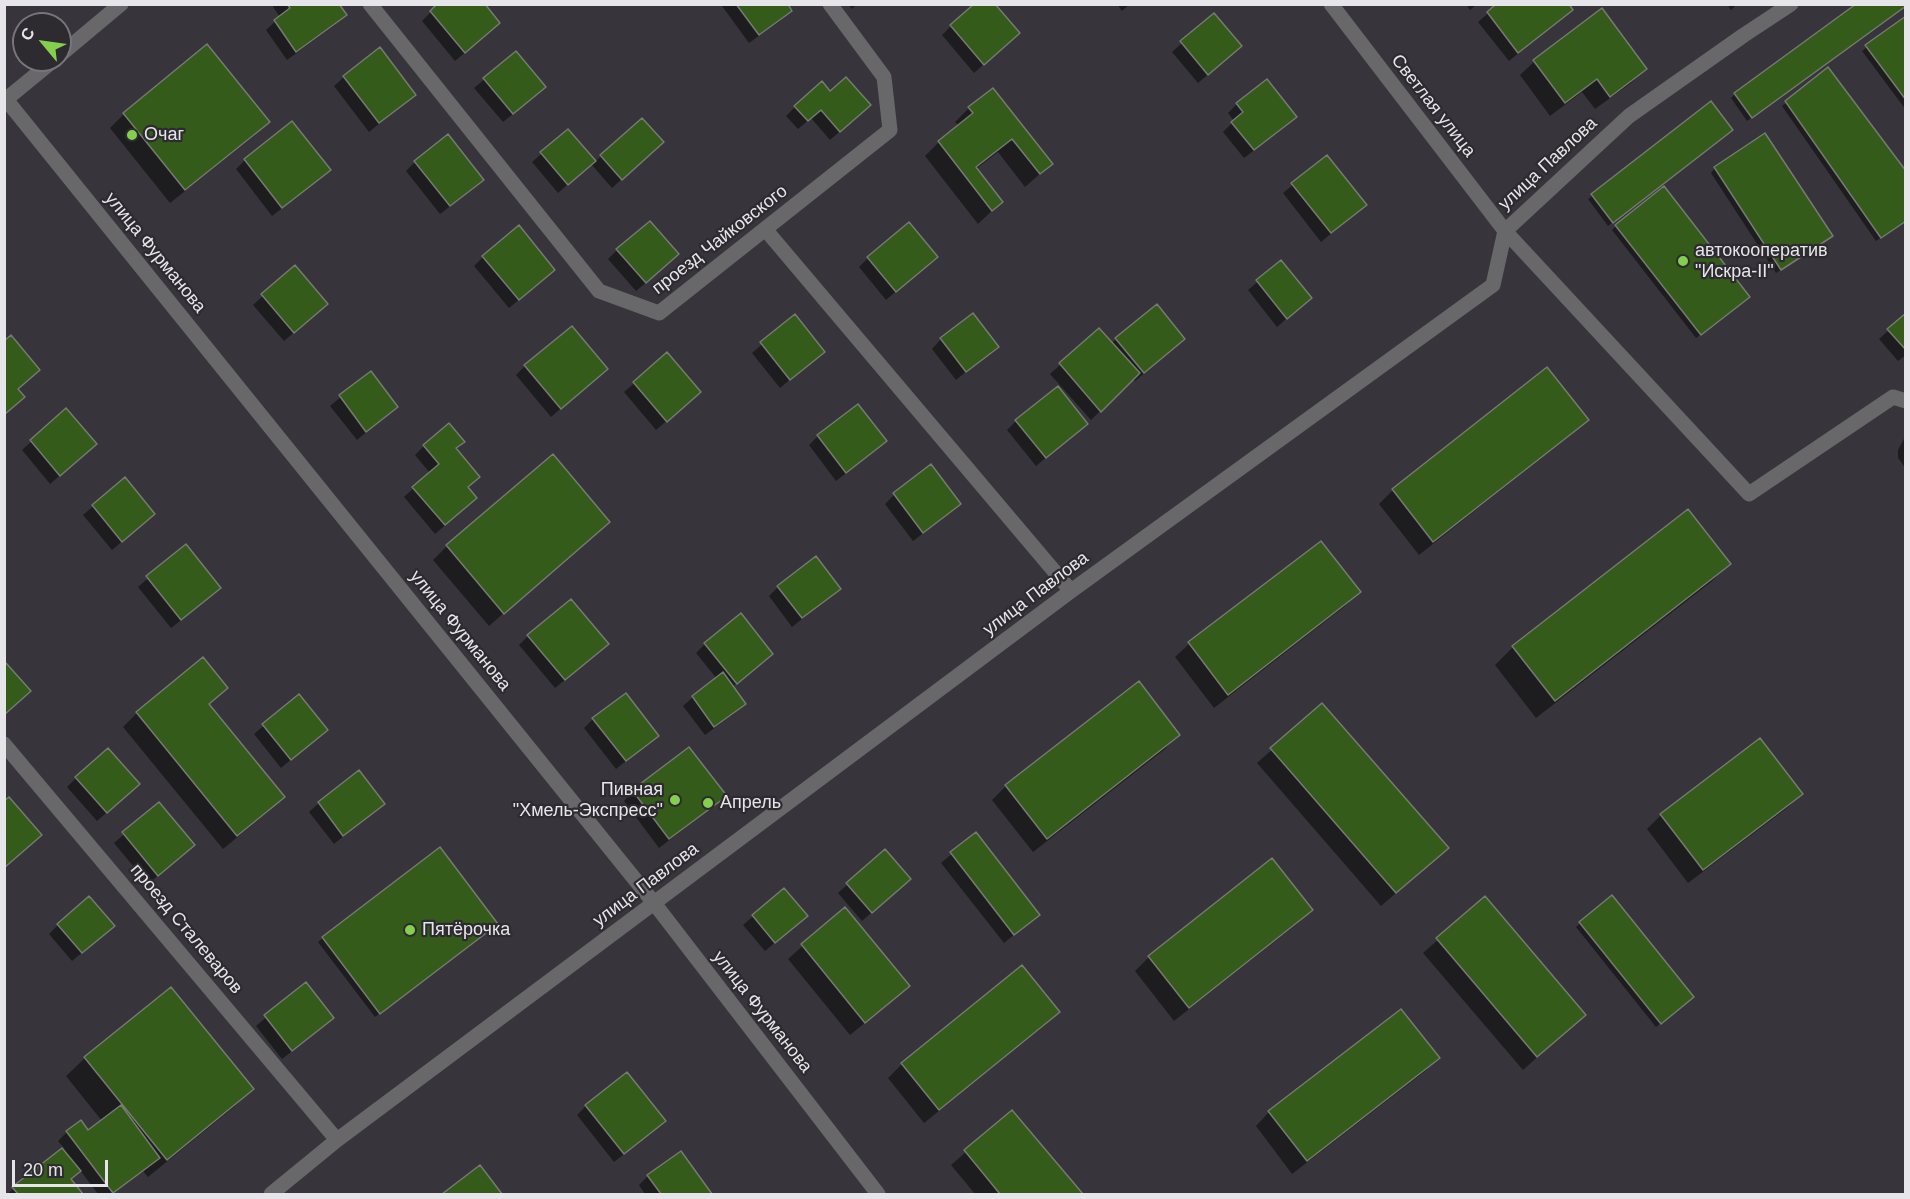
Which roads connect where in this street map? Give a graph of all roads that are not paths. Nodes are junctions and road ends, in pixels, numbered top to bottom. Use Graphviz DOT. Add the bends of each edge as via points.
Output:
graph roads {
  1 [pos="121,4"];
  2 [pos="370,4"];
  3 [pos="830,4"];
  4 [pos="1331,4"];
  5 [pos="1791,4"];
  6 [pos="72,45"];
  7 [pos="39,72"];
  8 [pos="5,99"];
  9 [pos="765,229"];
  10 [pos="1505,231"];
  11 [pos="1905,401"];
  12 [pos="1071,591"];
  13 [pos="4,744"];
  14 [pos="654,903"];
  15 [pos="337,1140"];
  16 [pos="271,1194"];
  17 [pos="878,1194"];
  1 -- 6 [label="street"];
  2 -- 9 [label="street, проезд Чайковского" via="599,291 659,313"];
  3 -- 9 [label="street, проезд Чайковского" via="884,77 890,130"];
  4 -- 10 [label="street, Светлая улица"];
  5 -- 10 [label="street, улица Павлова" via="1629,116"];
  7 -- 8 [label="street"];
  8 -- 14 [label="street, улица Фурманова"];
  9 -- 12 [label="street"];
  10 -- 11 [label="street, Светлая улица" via="1749,494 1893,397"];
  10 -- 12 [label="street, улица Павлова" via="1493,285"];
  12 -- 14 [label="street, улица Павлова"];
  13 -- 15 [label="street, проезд Сталеваров"];
  14 -- 15 [label="street, улица Павлова"];
  14 -- 17 [label="street, улица Фурманова"];
  15 -- 16 [label="street, улица Павлова"];
}
